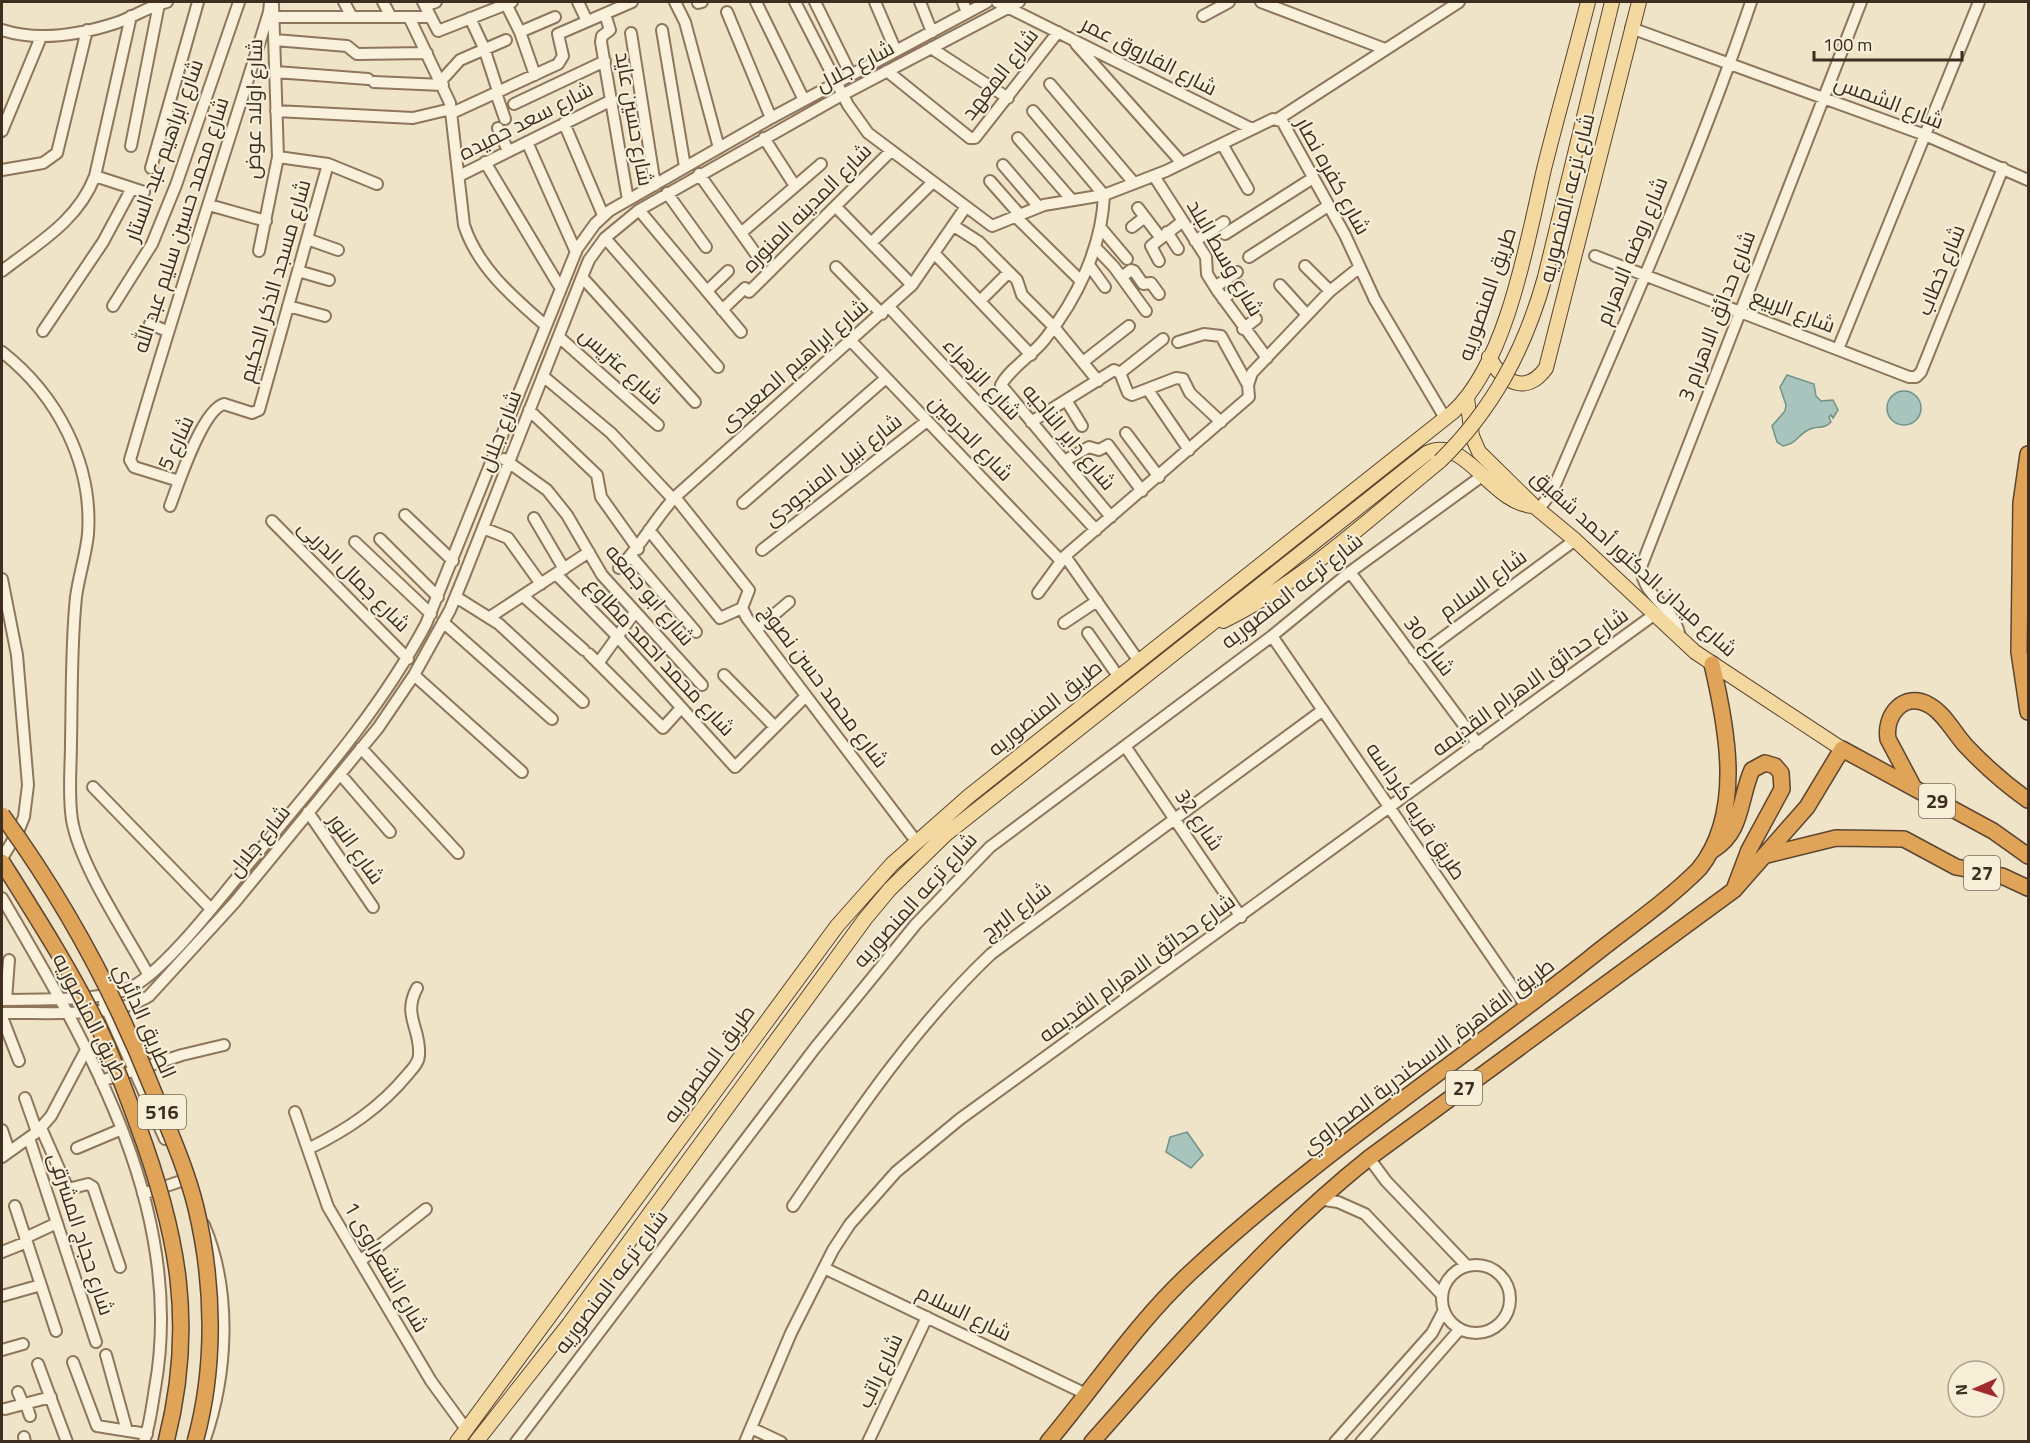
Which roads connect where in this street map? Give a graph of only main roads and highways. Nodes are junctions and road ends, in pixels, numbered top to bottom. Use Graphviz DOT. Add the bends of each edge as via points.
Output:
graph roads {
  1 [pos="1588,2"];
  2 [pos="1612,2"];
  3 [pos="1639,2"];
  4 [pos="1489,357"];
  5 [pos="1467,398"];
  6 [pos="2028,454"];
  7 [pos="1536,508"];
  8 [pos="1202,630"];
  9 [pos="1712,664"];
  10 [pos="2028,712"];
  11 [pos="1842,749"];
  12 [pos="1915,789"];
  13 [pos="2028,800"];
  14 [pos="2,815"];
  15 [pos="1713,850"];
  16 [pos="1767,855"];
  17 [pos="2028,856"];
  18 [pos="2,860"];
  19 [pos="2028,888"];
  20 [pos="1734,891"];
  21 [pos="694,1120"];
  22 [pos="710,1131"];
  23 [pos="166,1442"];
  24 [pos="195,1442"];
  25 [pos="457,1442"];
  26 [pos="476,1442"];
  27 [pos="1047,1442"];
  28 [pos="1092,1442"];
  1 -- 4 [label="main road, طريق المنصوريه" via="1544,168 1523,266"];
  2 -- 8 [label="main road, bridge" via="1539,298 1525,338 1496,394 1471,429 1440,461 1273,593"];
  3 -- 4 [label="main road, شارع ترعه المنصوريه" via="1546,368 1533,380 1515,383 1499,374"];
  4 -- 5 [label="main road, طريق المنصوريه"];
  5 -- 7 [label="main road, شارع ميدان الدكتور أحمد شفيق" via="1472,436 1479,452"];
  5 -- 21 [label="main road, طريق المنصوريه" via="916,841 837,926"];
  6 -- 10 [label="highway" via="2021,503 2019,652"];
  7 -- 8 [label="main road, طريق المنصوريه" via="1510,500 1449,450 1437,449"];
  7 -- 9 [label="main road, شارع ميدان الدكتور أحمد شفيق"];
  8 -- 22 [label="main road, طريق المنصوريه" via="975,810 917,861 865,919"];
  9 -- 11 [label="main road, شارع ميدان الدكتور أحمد شفيق"];
  9 -- 15 [label="highway, طريق القاهرة, الاسكندرية الصحراوي / 27" via="1727,755 1725,798"];
  11 -- 12 [label="highway, 29"];
  11 -- 16 [label="highway, 27" via="1807,807"];
  12 -- 13 [label="highway" via="1886,731 1896,708 1919,701 1934,708 1978,758"];
  12 -- 17 [label="highway, 29" via="1993,831"];
  14 -- 24 [label="highway, الطريق الدائري / 516, bridge" via="98,965 127,1024 185,1171 204,1244 210,1319 205,1395"];
  15 -- 20 [label="highway" via="1734,830 1752,770 1760,764 1775,766 1781,773 1782,789 1749,850"];
  15 -- 27 [label="highway, طريق القاهرة, الاسكندرية الصحراوي / 27" via="1691,878 1527,1008 1391,1108 1190,1273 1136,1332"];
  16 -- 19 [label="highway, 27" via="1836,838 1904,839 1956,867 2002,876"];
  16 -- 20 [label="highway, 27"];
  18 -- 23 [label="highway, 516, bridge" via="98,1027 153,1166 168,1215 177,1259 181,1339 178,1382"];
  20 -- 28 [label="highway, 27" via="1318,1198 1236,1281"];
  21 -- 22 [label="main road"];
  21 -- 25 [label="main road, طريق المنصوريه"];
  22 -- 26 [label="main road, طريق المنصوريه" via="569,1324"];
}
